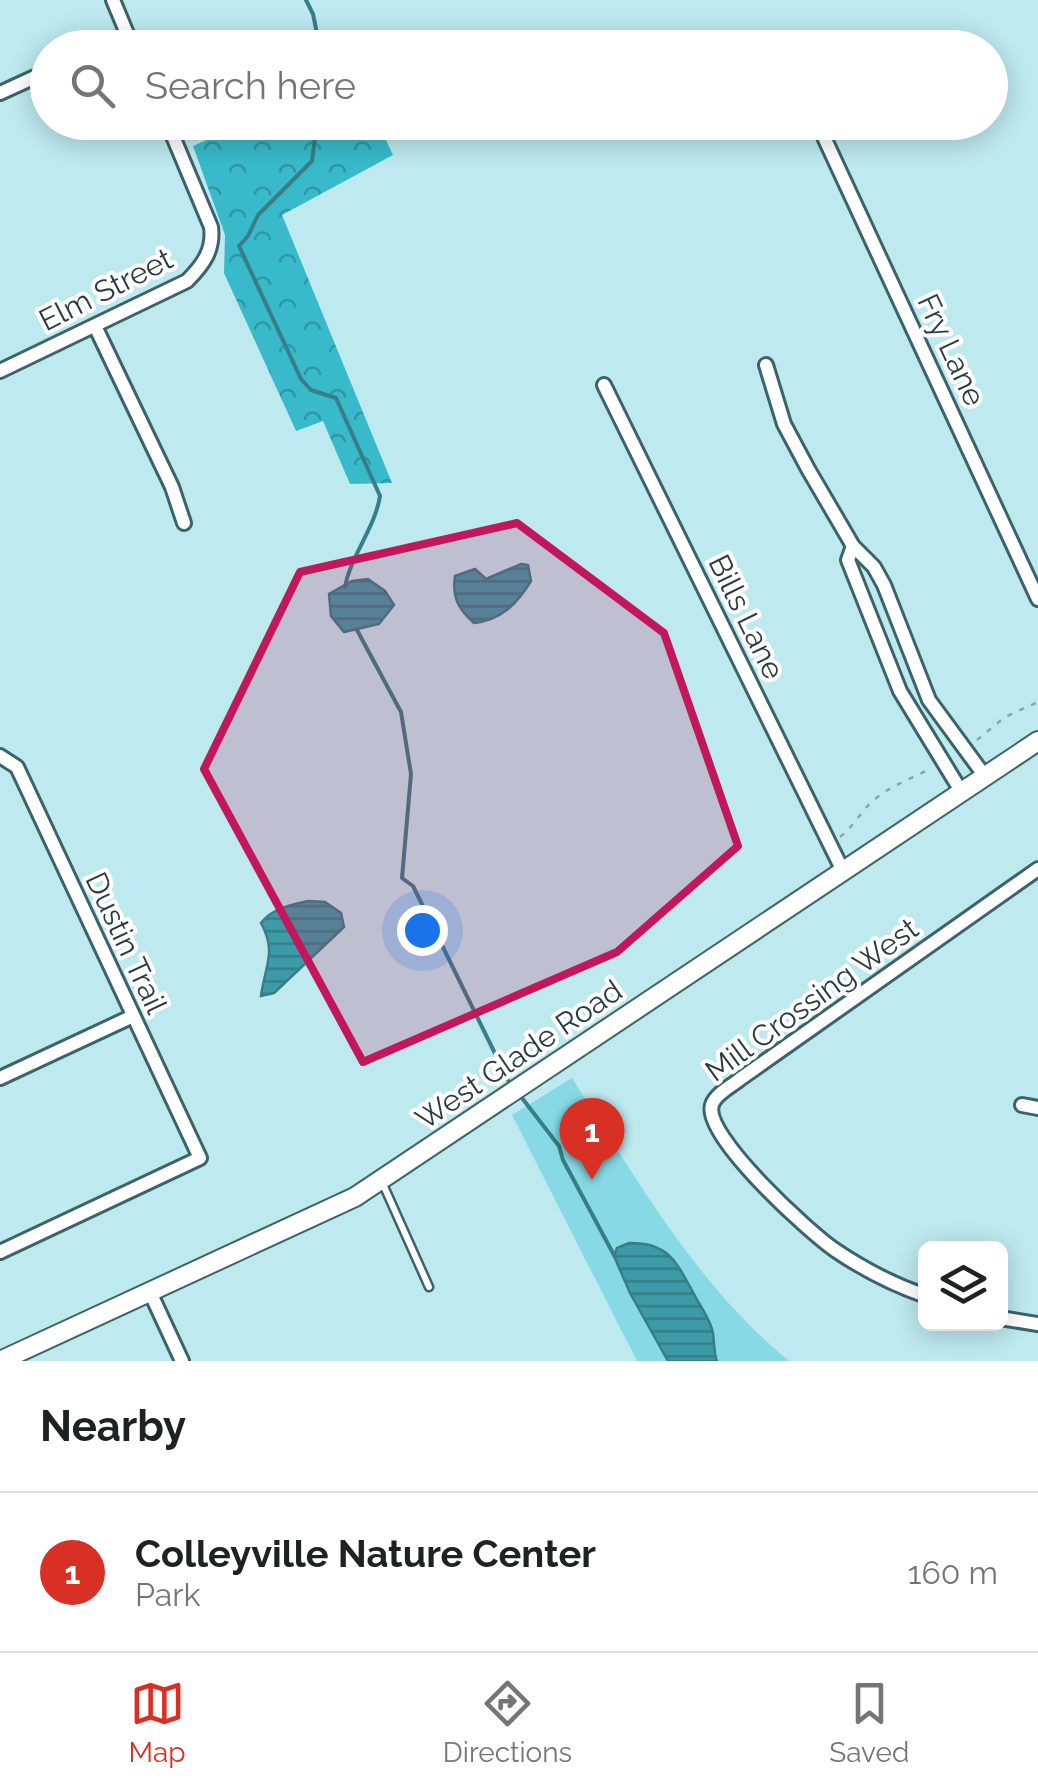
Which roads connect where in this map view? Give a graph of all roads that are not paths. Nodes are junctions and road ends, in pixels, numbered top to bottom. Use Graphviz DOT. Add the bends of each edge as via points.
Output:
graph roads {
  1 [pos="113,0"];
  2 [pos="125,30"];
  3 [pos="30,79"];
  4 [pos="0,93"];
  5 [pos="174,140"];
  6 [pos="825,140"];
  7 [pos="95,326"];
  8 [pos="766,365"];
  9 [pos="0,371"];
  10 [pos="604,385"];
  11 [pos="184,524"];
  12 [pos="853,546"];
  13 [pos="1038,599"];
  14 [pos="900,627"];
  15 [pos="878,635"];
  16 [pos="920,677"];
  17 [pos="898,686"];
  18 [pos="942,719"];
  19 [pos="923,732"];
  20 [pos="1038,741"];
  21 [pos="0,756"];
  22 [pos="984,775"];
  23 [pos="962,790"];
  24 [pos="1038,868"];
  25 [pos="843,872"];
  26 [pos="132,1016"];
  27 [pos="0,1078"];
  28 [pos="1022,1106"];
  29 [pos="1038,1108"];
  30 [pos="382,1181"];
  31 [pos="0,1252"];
  32 [pos="429,1287"];
  33 [pos="150,1292"];
  34 [pos="918,1292"];
  35 [pos="1008,1319"];
  36 [pos="1038,1324"];
  37 [pos="0,1361"];
  38 [pos="182,1361"];
  1 -- 2 [label="street"];
  3 -- 4 [label="street"];
  5 -- 7 [label="street, Elm Street" via="212,227 210,250 188,280"];
  6 -- 13 [label="street, Fry Lane"];
  7 -- 9 [label="street, Elm Street"];
  7 -- 11 [label="street"];
  8 -- 12 [label="street" via="784,424"];
  10 -- 25 [label="street, Bills Lane"];
  12 -- 14 [label="street" via="874,566"];
  12 -- 15 [label="street" via="848,560"];
  14 -- 15 [label="street"];
  14 -- 16 [label="street"];
  15 -- 17 [label="street"];
  16 -- 17 [label="street"];
  16 -- 18 [label="street"];
  17 -- 19 [label="street"];
  18 -- 19 [label="street"];
  18 -- 22 [label="street"];
  19 -- 23 [label="street"];
  20 -- 22 [label="main road, West Glade Road"];
  21 -- 26 [label="street, Dustin Trail" via="17,768"];
  22 -- 23 [label="main road, West Glade Road"];
  23 -- 25 [label="main road, West Glade Road"];
  24 -- 34 [label="street, Mill Crossing West" via="740,1079 711,1107 730,1146 801,1223 866,1269"];
  25 -- 30 [label="main road, West Glade Road"];
  26 -- 27 [label="street"];
  26 -- 31 [label="street, Dustin Trail" via="200,1158"];
  28 -- 29 [label="street"];
  30 -- 32 [label="lane"];
  30 -- 33 [label="main road, West Glade Road"];
  33 -- 37 [label="main road, West Glade Road"];
  33 -- 38 [label="street"];
  35 -- 36 [label="street"];
}
